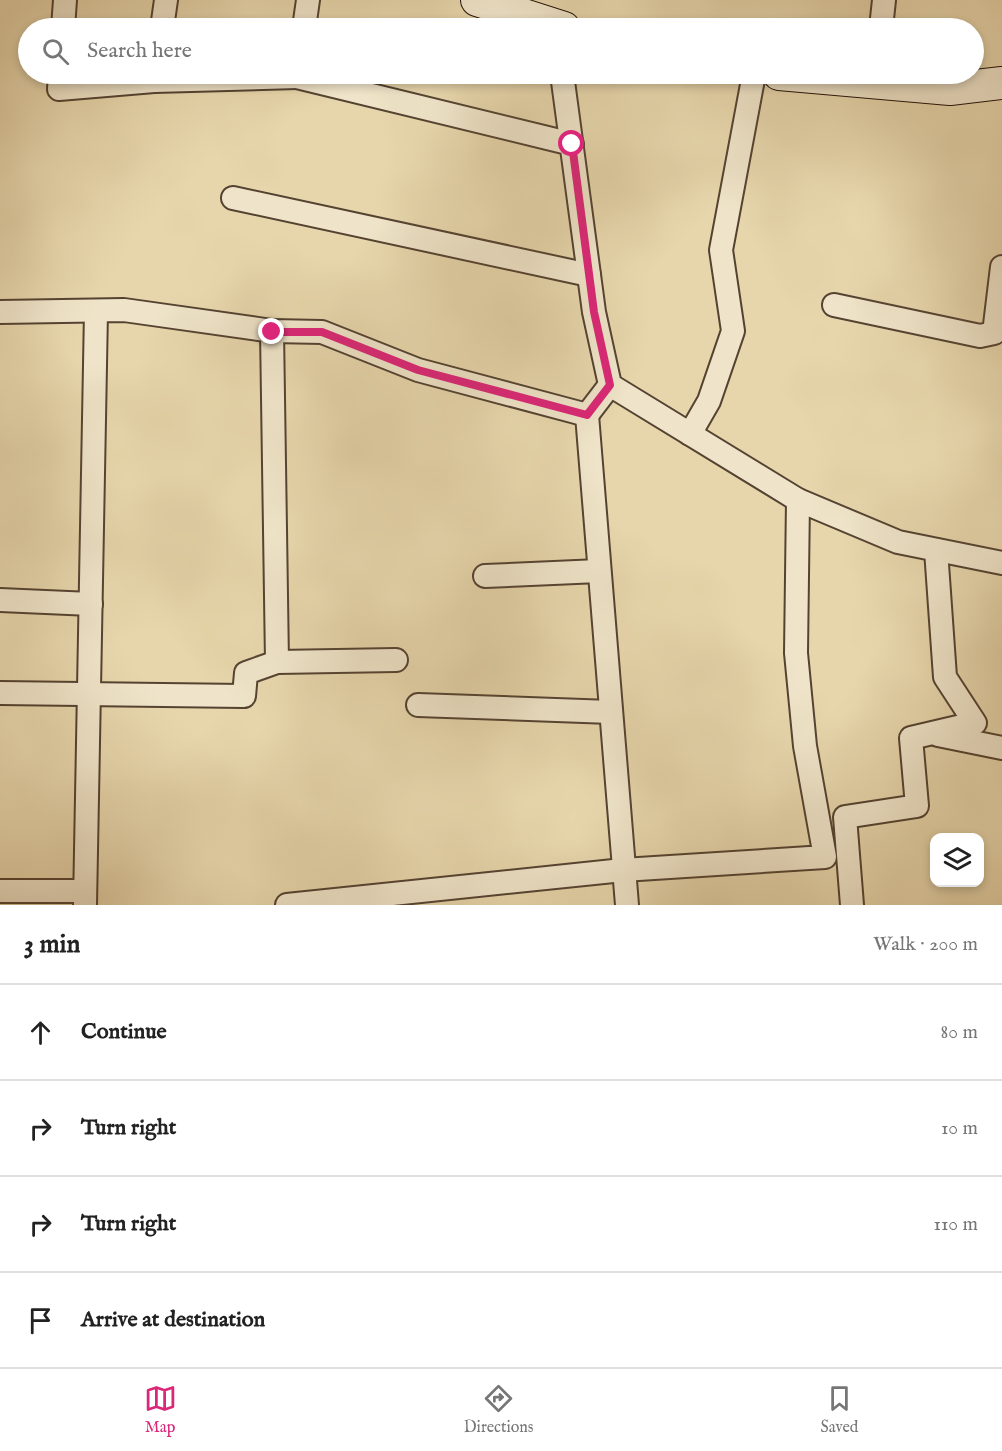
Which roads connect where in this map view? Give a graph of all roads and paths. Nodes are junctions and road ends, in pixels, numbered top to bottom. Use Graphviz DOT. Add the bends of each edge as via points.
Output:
graph roads {
  1 [pos="65,0"];
  2 [pos="166,0"];
  3 [pos="308,0"];
  4 [pos="477,0"];
  5 [pos="884,0"];
  6 [pos="64,18"];
  7 [pos="163,18"];
  8 [pos="305,18"];
  9 [pos="530,18"];
  10 [pos="882,18"];
  11 [pos="1002,83"];
  12 [pos="59,84"];
  13 [pos="99,84"];
  14 [pos="334,84"];
  15 [pos="563,84"];
  16 [pos="752,84"];
  17 [pos="917,84"];
  18 [pos="572,144"];
  19 [pos="233,198"];
  20 [pos="1002,267"];
  21 [pos="589,275"];
  22 [pos="834,305"];
  23 [pos="96,310"];
  24 [pos="0,312"];
  25 [pos="272,332"];
  26 [pos="610,385"];
  27 [pos="587,415"];
  28 [pos="690,434"];
  29 [pos="798,501"];
  30 [pos="936,550"];
  31 [pos="1002,563"];
  32 [pos="599,571"];
  33 [pos="485,576"];
  34 [pos="0,600"];
  35 [pos="91,604"];
  36 [pos="396,660"];
  37 [pos="277,662"];
  38 [pos="0,693"];
  39 [pos="89,694"];
  40 [pos="418,705"];
  41 [pos="611,712"];
  42 [pos="931,733"];
  43 [pos="1002,748"];
  44 [pos="623,870"];
  45 [pos="0,891"];
  46 [pos="85,898"];
  47 [pos="287,905"];
  48 [pos="627,905"];
  49 [pos="852,905"];
  1 -- 6 [label="street"];
  2 -- 7 [label="street"];
  3 -- 8 [label="street"];
  4 -- 9 [label="main road"];
  5 -- 10 [label="street"];
  11 -- 17 [label="main road" via="950,89"];
  12 -- 13 [label="street" via="59,89"];
  14 -- 18 [label="street"];
  15 -- 18 [label="street"];
  16 -- 28 [label="street" via="721,250 733,331 709,401"];
  18 -- 21 [label="street"];
  19 -- 21 [label="street"];
  20 -- 22 [label="street" via="994,333 980,336"];
  21 -- 26 [label="street"];
  23 -- 24 [label="street"];
  23 -- 25 [label="street" via="124,310"];
  23 -- 35 [label="street"];
  25 -- 27 [label="street" via="322,332 418,370"];
  25 -- 37 [label="street"];
  26 -- 27 [label="street"];
  26 -- 28 [label="street"];
  27 -- 32 [label="street"];
  28 -- 29 [label="street"];
  29 -- 30 [label="street" via="898,542"];
  29 -- 44 [label="street" via="796,653 805,746 825,857"];
  30 -- 31 [label="street"];
  30 -- 42 [label="street" via="945,677 975,723"];
  32 -- 33 [label="street"];
  32 -- 41 [label="street"];
  34 -- 35 [label="street"];
  35 -- 39 [label="street"];
  36 -- 37 [label="street"];
  37 -- 39 [label="street" via="246,673 244,696"];
  38 -- 39 [label="street"];
  39 -- 46 [label="street"];
  40 -- 41 [label="street"];
  41 -- 44 [label="street"];
  42 -- 43 [label="street"];
  42 -- 49 [label="street" via="911,738 917,806 844,817"];
  44 -- 47 [label="street"];
  44 -- 48 [label="street"];
  45 -- 46 [label="street"];
}
